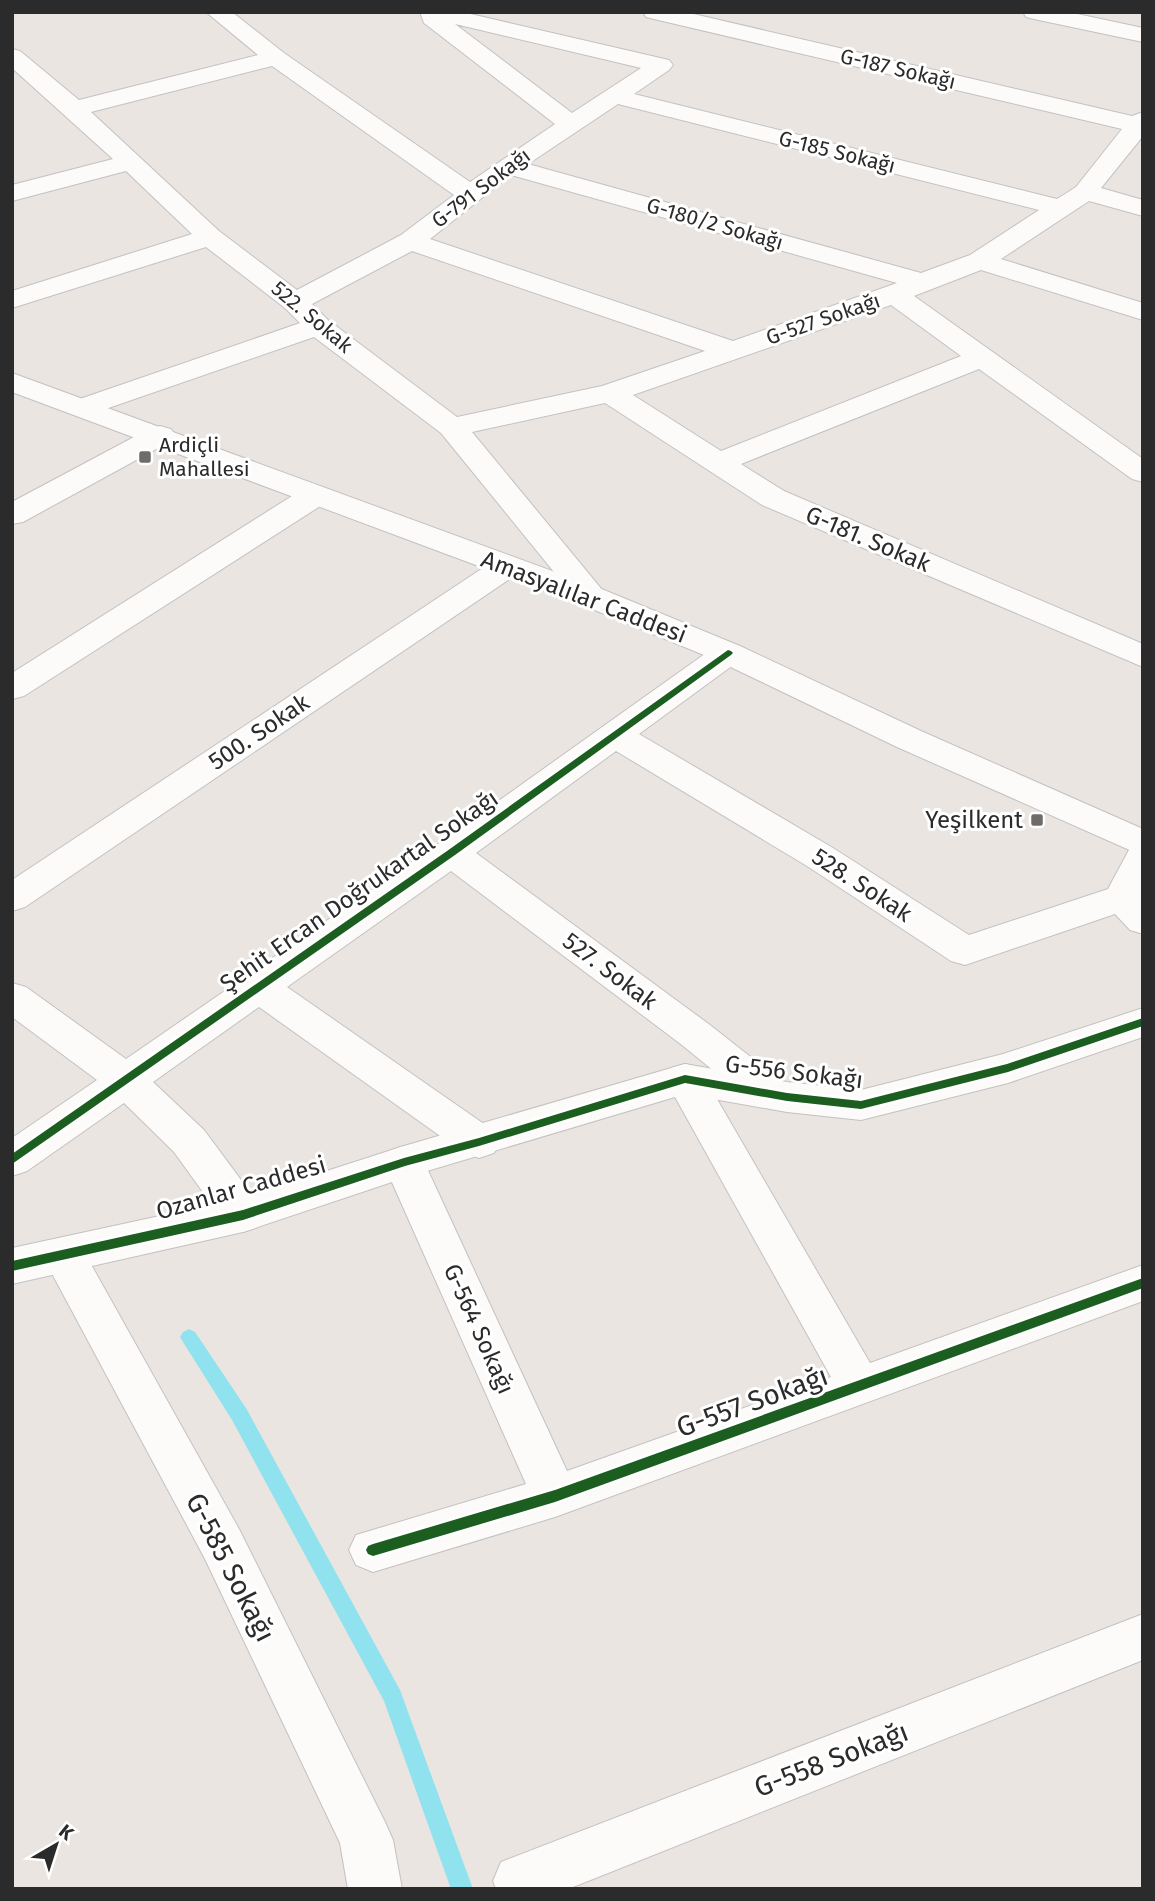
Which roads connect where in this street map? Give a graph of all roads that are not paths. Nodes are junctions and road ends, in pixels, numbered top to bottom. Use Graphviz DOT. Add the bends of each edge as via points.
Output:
graph roads {
  1 [pos="217,12"];
  2 [pos="424,12"];
  3 [pos="431,12"];
  4 [pos="654,12"];
  5 [pos="1034,12"];
  6 [pos="1143,35"];
  7 [pos="12,56"];
  8 [pos="276,58"];
  9 [pos="614,96"];
  10 [pos="74,109"];
  11 [pos="571,124"];
  12 [pos="1141,124"];
  13 [pos="132,162"];
  14 [pos="508,166"];
  15 [pos="1085,192"];
  16 [pos="12,193"];
  17 [pos="470,194"];
  18 [pos="1061,208"];
  19 [pos="1143,208"];
  20 [pos="211,237"];
  21 [pos="410,241"];
  22 [pos="980,261"];
  23 [pos="922,282"];
  24 [pos="894,295"];
  25 [pos="12,300"];
  26 [pos="295,302"];
  27 [pos="1143,312"];
  28 [pos="318,326"];
  29 [pos="731,350"];
  30 [pos="983,357"];
  31 [pos="12,382"];
  32 [pos="610,393"];
  33 [pos="84,407"];
  34 [pos="452,427"];
  35 [pos="160,435"];
  36 [pos="720,462"];
  37 [pos="1143,473"];
  38 [pos="314,496"];
  39 [pos="12,515"];
  40 [pos="506,567"];
  41 [pos="592,597"];
  42 [pos="728,653"];
  43 [pos="1143,657"];
  44 [pos="12,688"];
  45 [pos="616,735"];
  46 [pos="1143,844"];
  47 [pos="451,853"];
  48 [pos="1143,857"];
  49 [pos="12,898"];
  50 [pos="1133,910"];
  51 [pos="258,987"];
  52 [pos="12,997"];
  53 [pos="1143,1022"];
  54 [pos="685,1079"];
  55 [pos="127,1081"];
  56 [pos="766,1091"];
  57 [pos="479,1142"];
  58 [pos="12,1160"];
  59 [pos="404,1162"];
  60 [pos="243,1215"];
  61 [pos="64,1255"];
  62 [pos="12,1266"];
  63 [pos="1143,1283"];
  64 [pos="859,1385"];
  65 [pos="555,1496"];
  66 [pos="373,1550"];
  67 [pos="1143,1637"];
  68 [pos="520,1881"];
  69 [pos="376,1889"];
  1 -- 8 [label="street"];
  2 -- 11 [label="street"];
  3 -- 9 [label="street, G-791 Sokağı" via="661,65"];
  4 -- 12 [label="street, G-187 Sokağı"];
  5 -- 6 [label="street"];
  7 -- 10 [label="street, 522. Sokak" via="36,91"];
  8 -- 10 [label="street"];
  8 -- 17 [label="street"];
  9 -- 11 [label="street, G-791 Sokağı"];
  9 -- 18 [label="street, G-185 Sokağı"];
  10 -- 13 [label="street, 522. Sokak"];
  11 -- 14 [label="street, G-791 Sokağı"];
  12 -- 15 [label="street, G-527 Sokağı"];
  13 -- 16 [label="street"];
  13 -- 20 [label="street, 522. Sokak"];
  14 -- 17 [label="street, G-791 Sokağı"];
  14 -- 23 [label="street, G-180/2 Sokağı"];
  15 -- 18 [label="street, G-527 Sokağı"];
  15 -- 19 [label="street"];
  17 -- 21 [label="street, G-791 Sokağı"];
  18 -- 22 [label="street, G-527 Sokağı"];
  20 -- 25 [label="street"];
  20 -- 26 [label="street, 522. Sokak"];
  21 -- 26 [label="street, G-791 Sokağı"];
  21 -- 29 [label="street"];
  22 -- 23 [label="street, G-527 Sokağı"];
  22 -- 27 [label="street"];
  23 -- 24 [label="street, G-527 Sokağı"];
  24 -- 29 [label="street, G-527 Sokağı"];
  24 -- 30 [label="street"];
  26 -- 28 [label="street, 522. Sokak"];
  28 -- 33 [label="street"];
  28 -- 34 [label="street, 522. Sokak"];
  29 -- 32 [label="street, G-527 Sokağı"];
  30 -- 36 [label="street"];
  30 -- 37 [label="street"];
  31 -- 33 [label="street, Amasyalılar Caddesi"];
  32 -- 34 [label="street, G-527 Sokağı"];
  32 -- 36 [label="street, G-181. Sokak"];
  33 -- 35 [label="street, Amasyalılar Caddesi"];
  34 -- 41 [label="street, 522. Sokak"];
  35 -- 38 [label="street, Amasyalılar Caddesi"];
  35 -- 39 [label="street"];
  36 -- 43 [label="street, G-181. Sokak" via="773,498"];
  38 -- 40 [label="street, Amasyalılar Caddesi"];
  38 -- 44 [label="street"];
  40 -- 41 [label="street, Amasyalılar Caddesi"];
  40 -- 49 [label="street, 500. Sokak"];
  41 -- 42 [label="street, Amasyalılar Caddesi"];
  42 -- 45 [label="street, Şehit Ercan Doğrukartal Sokağı"];
  42 -- 46 [label="street, Amasyalılar Caddesi"];
  45 -- 47 [label="street, Şehit Ercan Doğrukartal Sokağı"];
  45 -- 50 [label="street, 528. Sokak" via="820,857 965,951"];
  47 -- 51 [label="street, Şehit Ercan Doğrukartal Sokağı"];
  47 -- 56 [label="street, 527. Sokak"];
  48 -- 50 [label="street"];
  51 -- 55 [label="street, Şehit Ercan Doğrukartal Sokağı"];
  51 -- 57 [label="street"];
  52 -- 55 [label="street"];
  53 -- 56 [label="street, G-556 Sokağı" via="1008,1068 861,1105"];
  54 -- 56 [label="street, G-556 Sokağı"];
  54 -- 57 [label="street, G-556 Sokağı"];
  54 -- 64 [label="street"];
  55 -- 58 [label="street, Şehit Ercan Doğrukartal Sokağı"];
  55 -- 60 [label="street" via="189,1141"];
  57 -- 59 [label="street, Ozanlar Caddesi"];
  59 -- 60 [label="street, Ozanlar Caddesi"];
  59 -- 65 [label="street, G-564 Sokağı"];
  60 -- 61 [label="street, Ozanlar Caddesi"];
  61 -- 62 [label="street, Ozanlar Caddesi"];
  61 -- 69 [label="street, G-585 Sokağı" via="222,1544 366,1840"];
  63 -- 64 [label="street, G-557 Sokağı"];
  64 -- 65 [label="street, G-557 Sokağı"];
  65 -- 66 [label="street, G-557 Sokağı"];
  67 -- 68 [label="street, G-558 Sokağı"];
}
